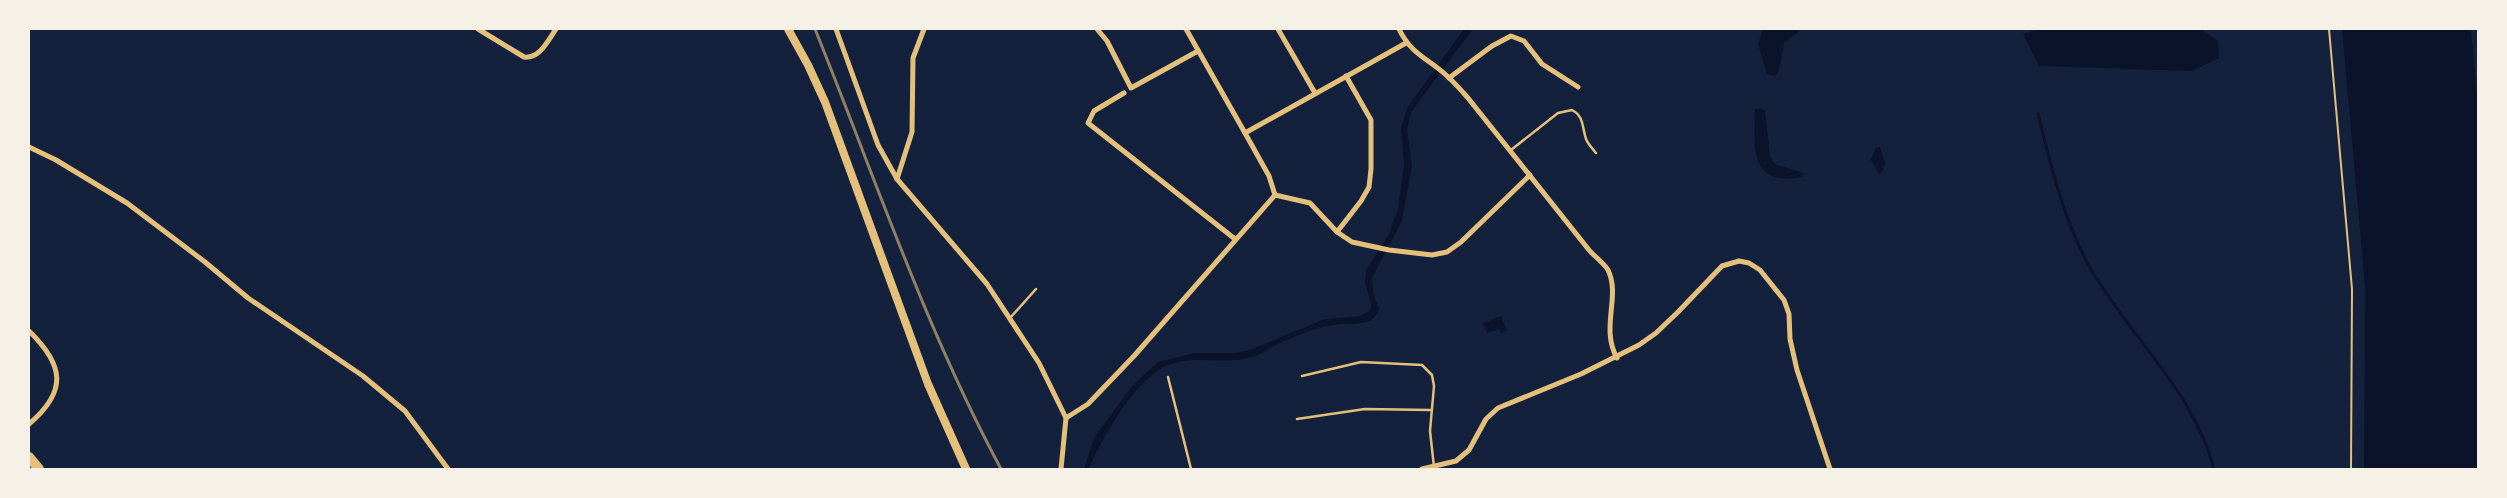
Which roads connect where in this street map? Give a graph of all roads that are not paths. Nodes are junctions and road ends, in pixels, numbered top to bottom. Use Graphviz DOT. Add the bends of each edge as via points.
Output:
graph roads {
  1 [pos="478,29"];
  2 [pos="556,29"];
  3 [pos="788,29"];
  4 [pos="836,29"];
  5 [pos="924,29"];
  6 [pos="1097,29"];
  7 [pos="1186,29"];
  8 [pos="1278,29"];
  9 [pos="1399,29"];
  10 [pos="1406,43"];
  11 [pos="1198,50"];
  12 [pos="1346,76"];
  13 [pos="1448,76"];
  14 [pos="1578,87"];
  15 [pos="1124,93"];
  16 [pos="1315,93"];
  17 [pos="1245,133"];
  18 [pos="29,147"];
  19 [pos="1510,150"];
  20 [pos="1596,153"];
  21 [pos="1530,175"];
  22 [pos="897,179"];
  23 [pos="1275,195"];
  24 [pos="1337,232"];
  25 [pos="1235,239"];
  26 [pos="1036,289"];
  27 [pos="1010,318"];
  28 [pos="29,331"];
  29 [pos="1617,358"];
  30 [pos="1302,376"];
  31 [pos="1168,377"];
  32 [pos="1430,410"];
  33 [pos="1066,418"];
  34 [pos="1297,419"];
  35 [pos="30,423"];
  36 [pos="29,457"];
  37 [pos="1434,467"];
  38 [pos="39,469"];
  39 [pos="448,469"];
  40 [pos="966,469"];
  41 [pos="1061,469"];
  42 [pos="1190,469"];
  43 [pos="1422,469"];
  44 [pos="1830,469"];
  1 -- 2 [label="street" via="529,58 537,54"];
  3 -- 40 [label="main road" via="825,102 928,384"];
  4 -- 22 [label="street" via="878,145"];
  5 -- 22 [label="street" via="913,58 912,132"];
  6 -- 11 [label="street" via="1107,41 1131,88"];
  7 -- 11 [label="street"];
  8 -- 16 [label="street"];
  9 -- 10 [label="street"];
  10 -- 12 [label="street"];
  10 -- 13 [label="street"];
  11 -- 17 [label="street"];
  12 -- 16 [label="street"];
  12 -- 24 [label="street" via="1371,120 1371,169 1369,187"];
  13 -- 14 [label="street" via="1511,36 1524,41 1542,64"];
  13 -- 19 [label="street"];
  15 -- 25 [label="street" via="1100,106 1088,123"];
  16 -- 17 [label="street"];
  17 -- 23 [label="street" via="1269,176"];
  18 -- 39 [label="street" via="127,203 248,298 363,376 405,411"];
  19 -- 20 [label="lane" via="1558,113 1572,110 1578,112 1586,139"];
  19 -- 21 [label="street"];
  21 -- 24 [label="street" via="1447,252 1432,255 1389,250 1352,242"];
  21 -- 29 [label="street" via="1608,269 1612,287 1608,338"];
  22 -- 27 [label="street" via="987,284"];
  23 -- 24 [label="street" via="1310,203"];
  23 -- 25 [label="street"];
  25 -- 33 [label="street" via="1134,356 1088,404"];
  26 -- 27 [label="lane"];
  27 -- 33 [label="street" via="1039,363"];
  28 -- 35 [label="street" via="45,347 54,364 57,390 48,408"];
  29 -- 37 [label="street" via="1498,408 1486,419 1469,450 1456,461"];
  29 -- 44 [label="street" via="1656,333 1722,266 1739,261 1749,263 1760,270 1784,300 1797,370"];
  30 -- 32 [label="lane" via="1361,362 1422,365 1432,375 1434,386"];
  31 -- 42 [label="lane"];
  32 -- 34 [label="lane" via="1365,409"];
  32 -- 37 [label="lane"];
  33 -- 41 [label="street"];
  36 -- 38 [label="highway"];
  37 -- 43 [label="street"];
}
